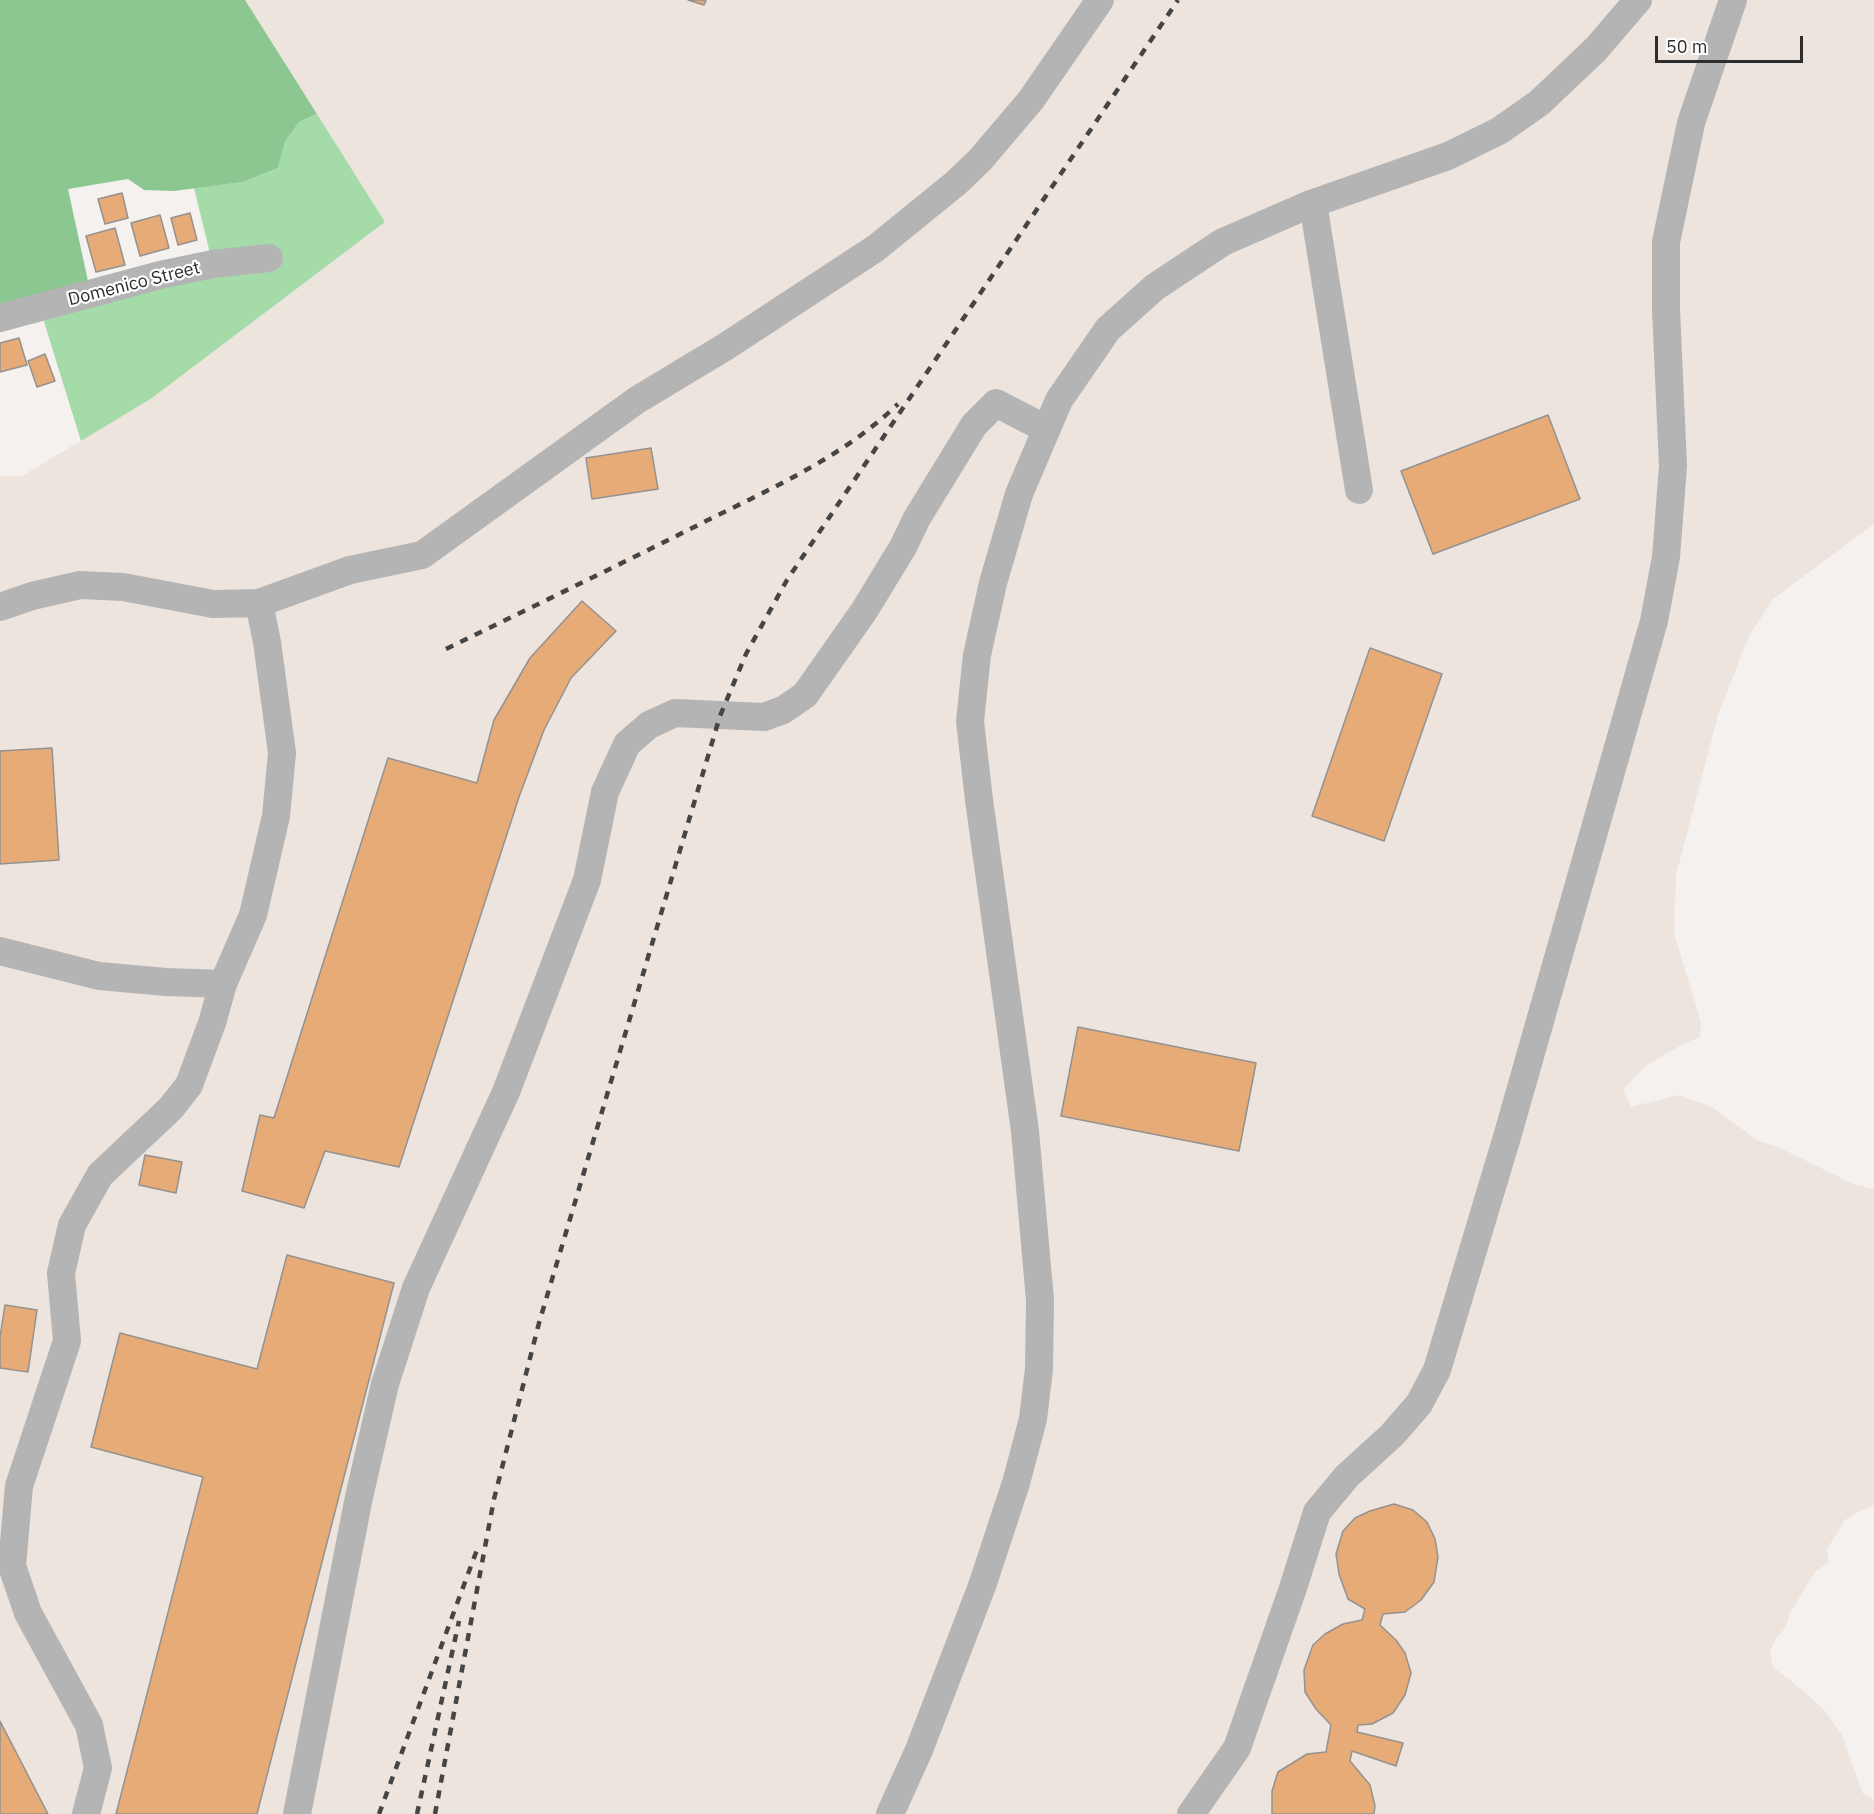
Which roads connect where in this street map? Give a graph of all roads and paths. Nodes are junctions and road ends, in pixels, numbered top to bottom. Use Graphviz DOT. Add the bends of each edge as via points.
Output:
graph roads {
  1 [pos="1100,0"];
  2 [pos="1638,0"];
  3 [pos="1732,0"];
  4 [pos="1313,203"];
  5 [pos="269,258"];
  6 [pos="0,318"];
  7 [pos="1046,429"];
  8 [pos="1359,490"];
  9 [pos="259,603"];
  10 [pos="0,608"];
  11 [pos="0,951"];
  12 [pos="223,984"];
  13 [pos="86,1814"];
  14 [pos="297,1814"];
  15 [pos="890,1814"];
  16 [pos="1191,1814"];
  1 -- 9 [label="street" via="1031,100 980,160 876,248 638,400 422,555 350,570"];
  2 -- 4 [label="street" via="1596,49 1539,102 1499,131 1448,156"];
  3 -- 16 [label="street" via="1691,123 1666,242 1673,466 1666,557 1654,621 1437,1370 1419,1404 1317,1512 1237,1748"];
  4 -- 7 [label="street" via="1223,242 1155,287 1108,330 1059,399"];
  4 -- 8 [label="street"];
  5 -- 6 [label="street, Domenico Street" via="160,275"];
  7 -- 14 [label="street" via="996,403 974,425 864,611 805,695 764,717 675,713 649,725 627,744 605,792 587,880 506,1092 416,1288 385,1384"];
  7 -- 15 [label="street" via="1019,494 993,583 977,655 970,721 1025,1131 1040,1300 1039,1370 1033,1419 1016,1483 919,1750"];
  9 -- 10 [label="street" via="213,604 123,587 80,585"];
  9 -- 12 [label="street" via="282,753 276,816 253,915"];
  11 -- 12 [label="street" via="99,976"];
  12 -- 13 [label="street" via="189,1085 171,1108 100,1175 72,1225 61,1274 67,1341 19,1486 12,1566 28,1613 89,1725 98,1768"];
}
